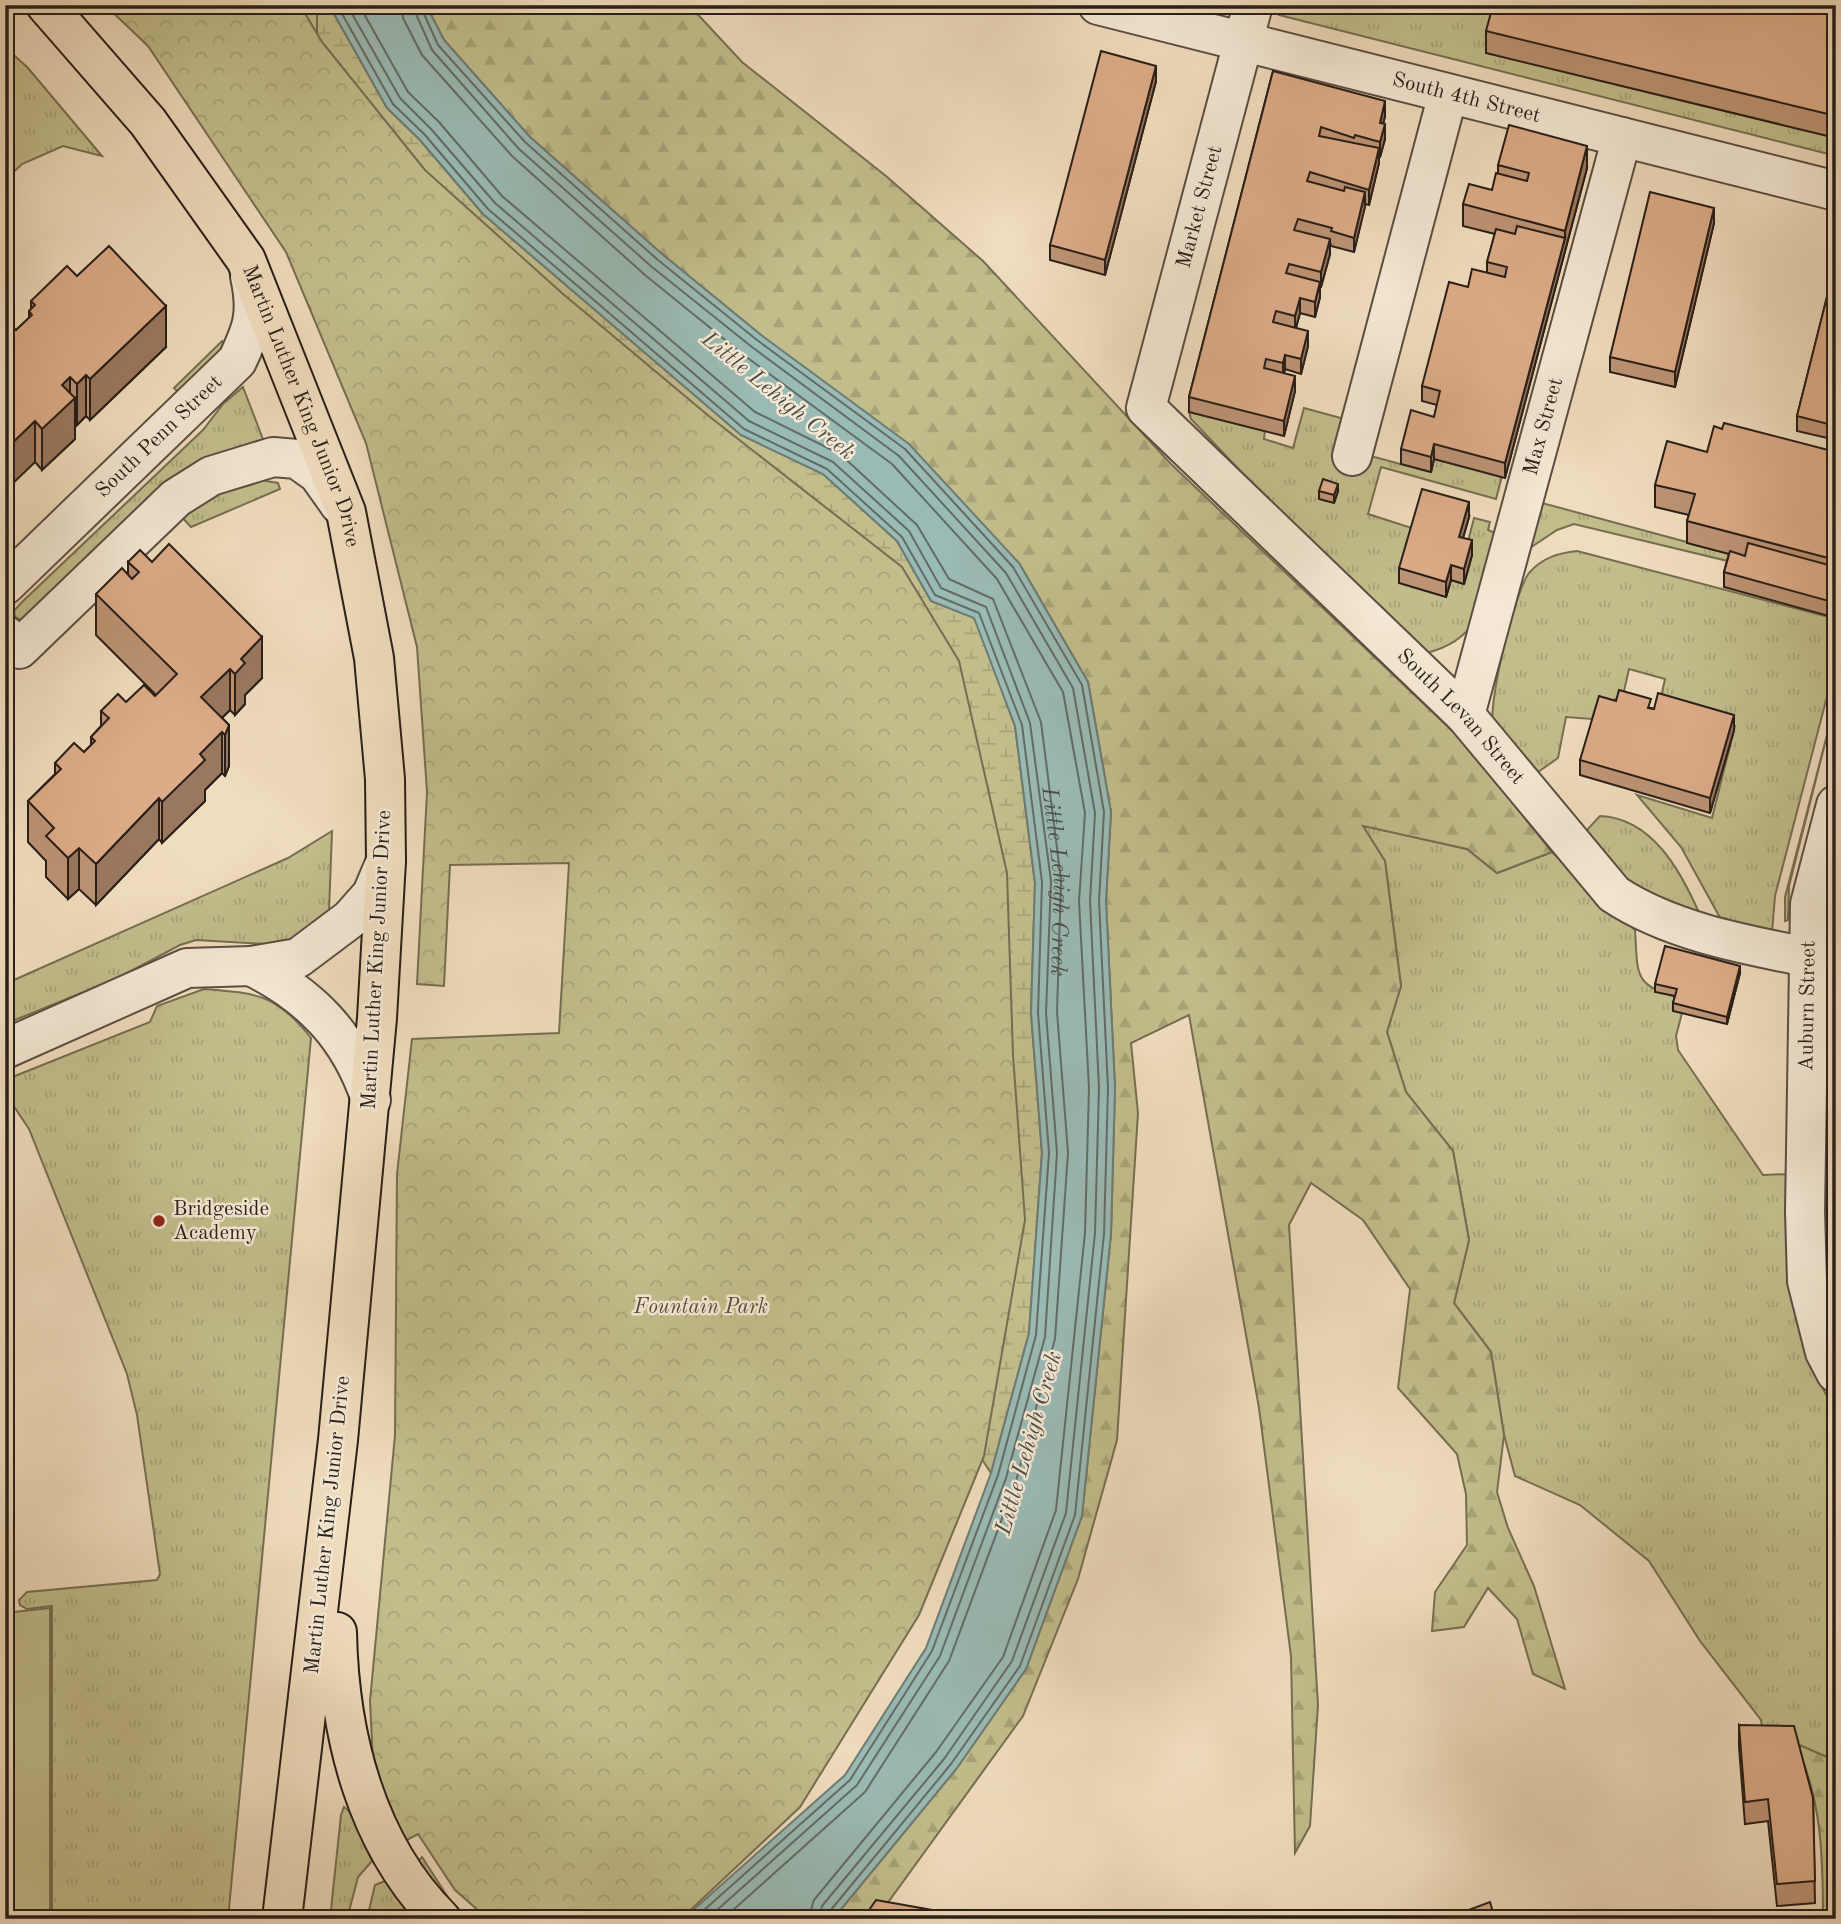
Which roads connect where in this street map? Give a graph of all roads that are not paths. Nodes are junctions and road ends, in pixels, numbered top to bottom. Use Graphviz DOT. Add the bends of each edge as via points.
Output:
graph roads {
  1 [pos="46,5"];
  2 [pos="1098,5"];
  3 [pos="1253,5"];
  4 [pos="1244,42"];
  5 [pos="1448,94"];
  6 [pos="1622,137"];
  7 [pos="1836,191"];
  8 [pos="246,260"];
  9 [pos="1146,408"];
  10 [pos="1352,456"];
  11 [pos="346,512"];
  12 [pos="5,585"];
  13 [pos="12,642"];
  14 [pos="1465,715"];
  15 [pos="1836,805"];
  16 [pos="386,861"];
  17 [pos="1807,957"];
  18 [pos="251,966"];
  19 [pos="5,1049"];
  20 [pos="1821,1070"];
  21 [pos="371,1100"];
  22 [pos="1805,1211"];
  23 [pos="1836,1281"];
  24 [pos="1836,1373"];
  25 [pos="338,1440"];
  26 [pos="282,1919"];
  27 [pos="441,1919"];
  1 -- 8 [label="main road, Martin Luther King Junior Drive" via="148,122"];
  2 -- 4 [label="street, South 4th Street"];
  3 -- 4 [label="street, Market Street"];
  4 -- 5 [label="street, South 4th Street"];
  4 -- 9 [label="street, Market Street"];
  5 -- 6 [label="street, South 4th Street"];
  5 -- 10 [label="street"];
  6 -- 7 [label="street, South 4th Street"];
  6 -- 14 [label="street, Max Street"];
  8 -- 11 [label="main road, Martin Luther King Junior Drive"];
  8 -- 12 [label="street, South Penn Street" via="256,303 252,330 237,361"];
  9 -- 14 [label="street, South Levan Street"];
  11 -- 13 [label="street" via="318,474 297,460 273,457 211,477 176,498"];
  11 -- 16 [label="main road, Martin Luther King Junior Drive" via="374,657 385,779"];
  14 -- 17 [label="street, South Levan Street" via="1614,894 1672,924"];
  15 -- 17 [label="street, Auburn Street" via="1810,904"];
  16 -- 18 [label="street" via="372,894 312,950 298,958"];
  16 -- 21 [label="main road, Martin Luther King Junior Drive"];
  17 -- 20 [label="street, Auburn Street"];
  18 -- 19 [label="street" via="187,968"];
  18 -- 21 [label="street" via="279,980 344,1040"];
  20 -- 22 [label="street, Auburn Street"];
  21 -- 25 [label="main road, Martin Luther King Junior Drive"];
  22 -- 23 [label="street, Auburn Street"];
  22 -- 24 [label="street, Auburn Street" via="1807,1281 1825,1352"];
  25 -- 26 [label="main road, Martin Luther King Junior Drive"];
  25 -- 27 [label="main road" via="338,1683 353,1756 368,1807 394,1859"];
}
